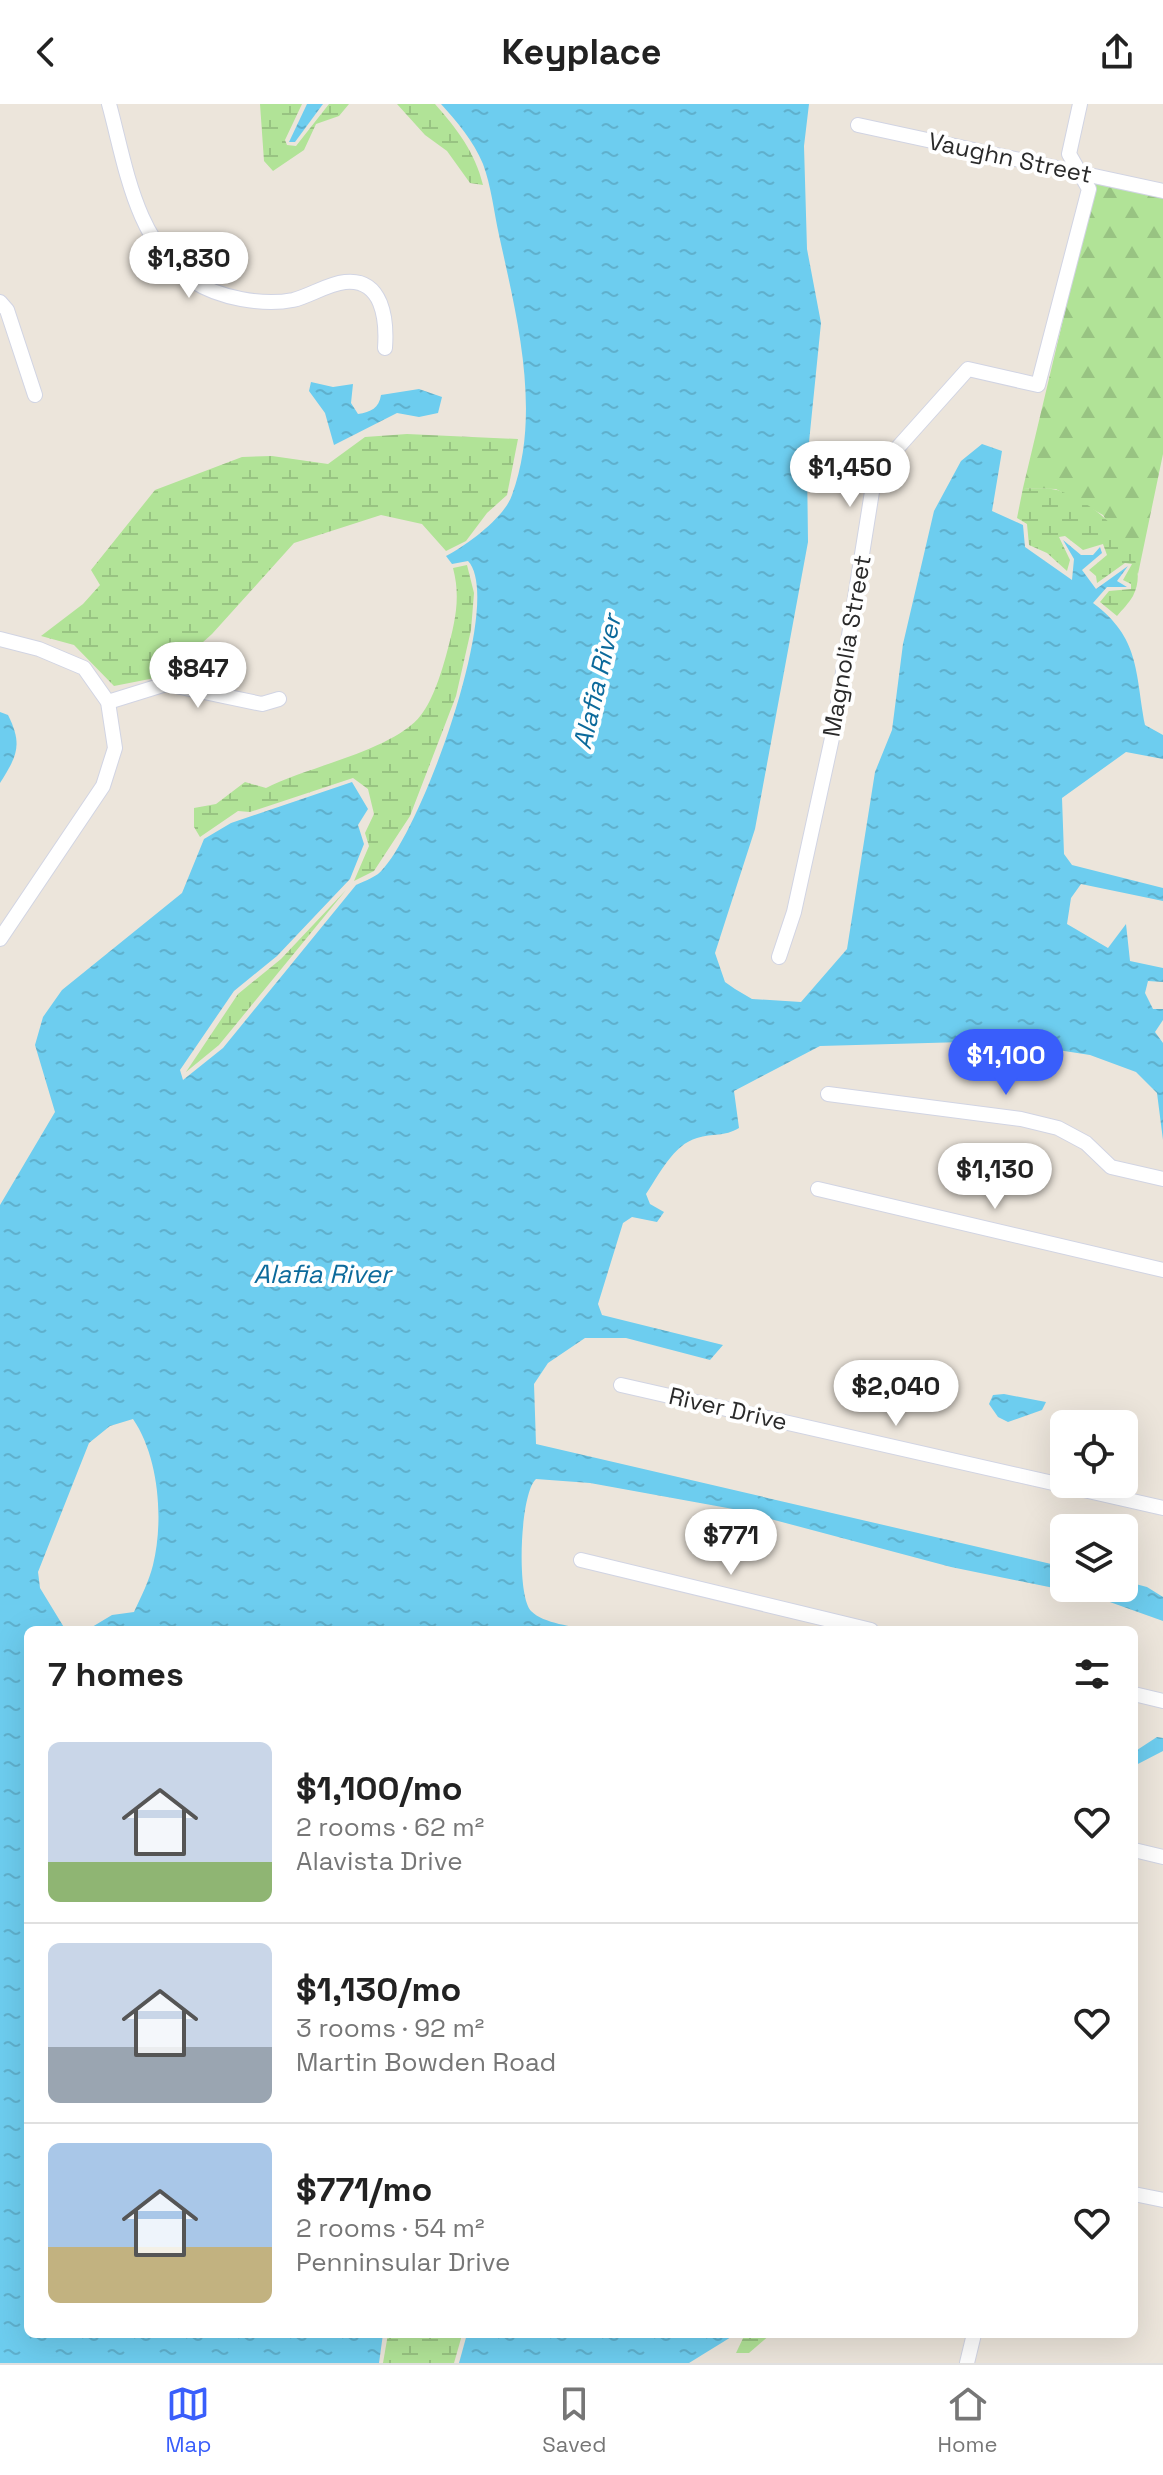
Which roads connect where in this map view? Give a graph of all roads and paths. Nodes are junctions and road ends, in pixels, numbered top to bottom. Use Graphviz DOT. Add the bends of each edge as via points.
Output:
graph roads {
  1 [pos="109,104"];
  2 [pos="1080,104"];
  3 [pos="858,125"];
  4 [pos="1081,173"];
  5 [pos="1163,191"];
  6 [pos="0,302"];
  7 [pos="385,348"];
  8 [pos="35,395"];
  9 [pos="0,639"];
  10 [pos="279,699"];
  11 [pos="108,702"];
  12 [pos="0,939"];
  13 [pos="779,957"];
  14 [pos="828,1094"];
  15 [pos="1163,1179"];
  16 [pos="818,1189"];
  17 [pos="1163,1270"];
  18 [pos="621,1385"];
  19 [pos="1163,1508"];
  20 [pos="581,1560"];
  21 [pos="854,1626"];
  22 [pos="1138,1695"];
  23 [pos="1163,1701"];
  24 [pos="1138,1851"];
  25 [pos="1163,1857"];
  26 [pos="1138,2195"];
  27 [pos="1163,2200"];
  28 [pos="973,2338"];
  29 [pos="967,2363"];
  1 -- 7 [label="street" via="139,212 159,250 194,281 242,299 271,302 344,282 361,283 380,299 387,321"];
  2 -- 4 [label="street" via="1069,154"];
  3 -- 4 [label="street, Vaughn Street"];
  4 -- 5 [label="street, Vaughn Street"];
  4 -- 13 [label="street, Magnolia Street" via="1089,189 1038,385 968,369 875,473 834,729 794,912"];
  6 -- 8 [label="street"];
  9 -- 11 [label="street" via="84,668"];
  10 -- 11 [label="street" via="262,704 166,684"];
  11 -- 12 [label="street" via="115,748 103,786"];
  14 -- 15 [label="street" via="1058,1128 1086,1143 1111,1167"];
  16 -- 17 [label="street"];
  18 -- 19 [label="street, River Drive"];
  20 -- 21 [label="street"];
  22 -- 23 [label="street"];
  24 -- 25 [label="street"];
  26 -- 27 [label="street"];
  28 -- 29 [label="street"];
}
